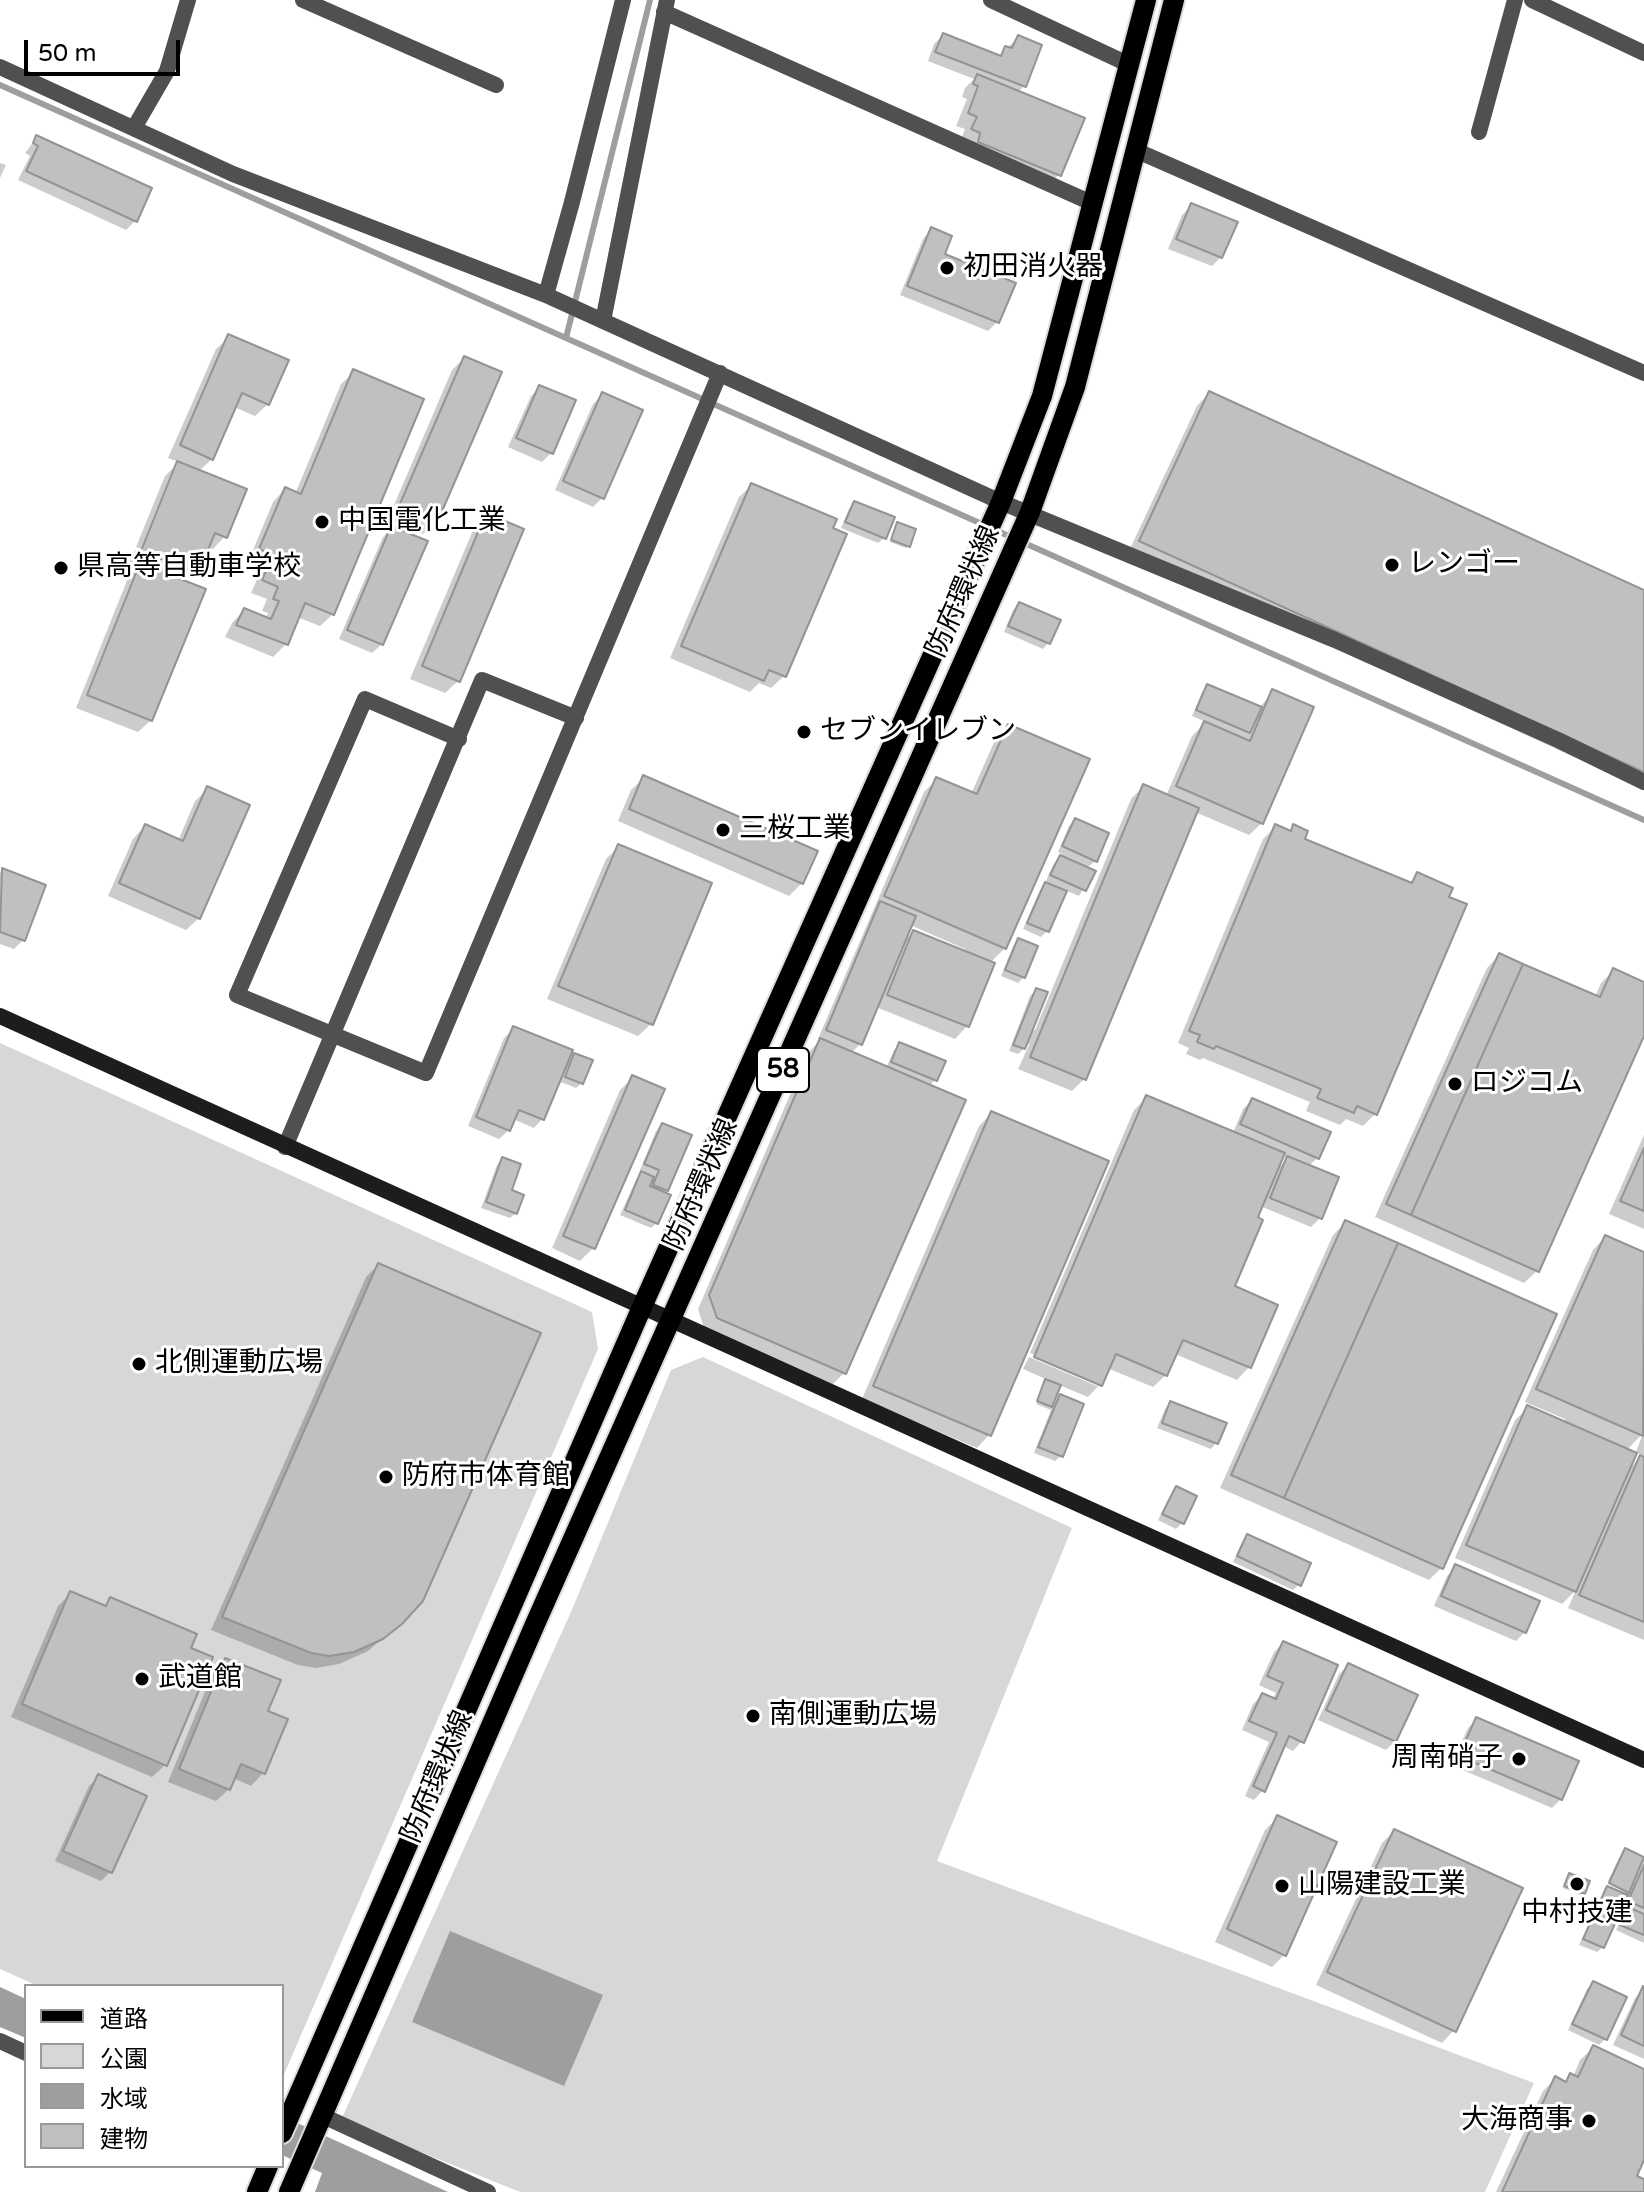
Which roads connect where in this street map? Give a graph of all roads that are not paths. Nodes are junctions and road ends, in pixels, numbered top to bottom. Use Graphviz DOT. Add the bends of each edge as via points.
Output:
graph roads {
  1 [pos="188,0"];
  2 [pos="303,0"];
  3 [pos="623,0"];
  4 [pos="991,0"];
  5 [pos="1146,0"];
  6 [pos="1174,0"];
  7 [pos="1515,0"];
  8 [pos="1532,0"];
  9 [pos="665,6"];
  10 [pos="1644,53"];
  11 [pos="1130,65"];
  12 [pos="0,67"];
  13 [pos="496,85"];
  14 [pos="134,128"];
  15 [pos="1479,132"];
  16 [pos="1135,150"];
  17 [pos="1094,204"];
  18 [pos="546,295"];
  19 [pos="603,321"];
  20 [pos="720,373"];
  21 [pos="1644,373"];
  22 [pos="1001,502"];
  23 [pos="1030,512"];
  24 [pos="576,718"];
  25 [pos="459,739"];
  26 [pos="1644,782"];
  27 [pos="0,1016"];
  28 [pos="331,1035"];
  29 [pos="285,1147"];
  30 [pos="642,1307"];
  31 [pos="672,1320"];
  32 [pos="1644,1760"];
  33 [pos="0,2041"];
  34 [pos="24,2052"];
  35 [pos="321,2115"];
  36 [pos="284,2128"];
  37 [pos="267,2168"];
  38 [pos="257,2192"];
  39 [pos="289,2192"];
  40 [pos="488,2192"];
  1 -- 14 [label="street" via="167,71"];
  2 -- 13 [label="street"];
  3 -- 18 [label="street"];
  4 -- 11 [label="street"];
  5 -- 11 [label="main road, 防府環状線 / 58"];
  6 -- 16 [label="main road, 防府環状線 / 58"];
  7 -- 15 [label="street"];
  8 -- 10 [label="street"];
  9 -- 17 [label="street"];
  9 -- 19 [label="street"];
  11 -- 17 [label="main road, 防府環状線 / 58"];
  12 -- 14 [label="street"];
  14 -- 18 [label="street" via="233,174"];
  16 -- 21 [label="street"];
  16 -- 23 [label="main road, 防府環状線 / 58" via="1075,387"];
  17 -- 22 [label="main road, 防府環状線 / 58" via="1042,396"];
  18 -- 19 [label="street"];
  19 -- 20 [label="street"];
  20 -- 22 [label="street"];
  20 -- 24 [label="street"];
  22 -- 23 [label="street"];
  22 -- 30 [label="main road, 防府環状線 / 58"];
  23 -- 26 [label="street" via="1335,640"];
  23 -- 31 [label="main road, 防府環状線 / 58"];
  24 -- 25 [label="street" via="482,680"];
  24 -- 28 [label="street" via="426,1073"];
  25 -- 28 [label="street"];
  25 -- 28 [label="street" via="365,699 249,967 237,995"];
  27 -- 29 [label="street"];
  28 -- 29 [label="street"];
  29 -- 30 [label="street"];
  30 -- 31 [label="street"];
  30 -- 36 [label="main road, 防府環状線 / 58"];
  31 -- 32 [label="street"];
  31 -- 35 [label="main road, 防府環状線 / 58"];
  33 -- 34 [label="street"];
  35 -- 39 [label="main road, 防府環状線 / 58"];
  35 -- 40 [label="street"];
  37 -- 38 [label="main road"];
}
